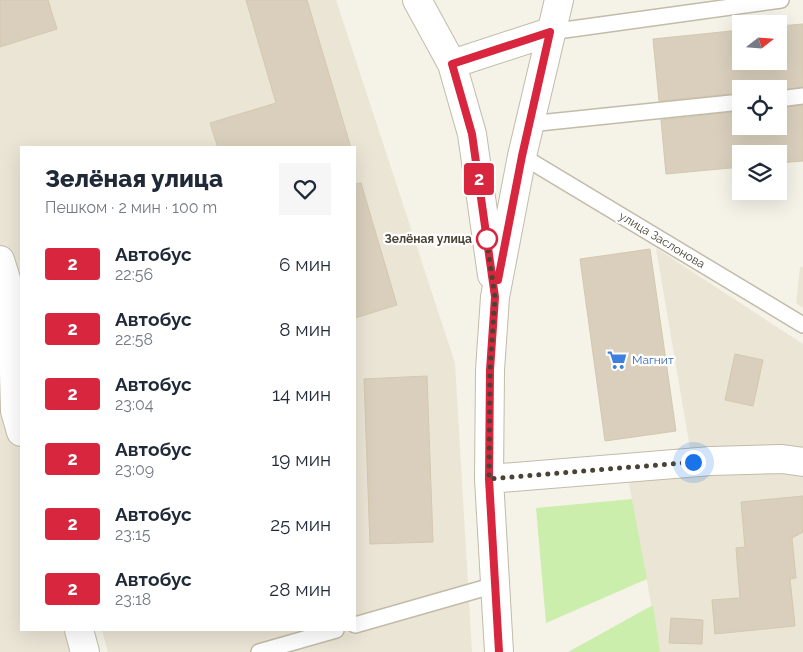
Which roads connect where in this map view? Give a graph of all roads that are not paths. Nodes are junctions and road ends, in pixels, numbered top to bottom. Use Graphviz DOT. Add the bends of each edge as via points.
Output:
graph roads {
  1 [pos="417,0"];
  2 [pos="559,0"];
  3 [pos="781,0"];
  4 [pos="550,32"];
  5 [pos="452,64"];
  6 [pos="803,96"];
  7 [pos="787,98"];
  8 [pos="732,103"];
  9 [pos="529,124"];
  10 [pos="522,156"];
  11 [pos="2,273"];
  12 [pos="495,297"];
  13 [pos="803,324"];
  14 [pos="20,428"];
  15 [pos="803,462"];
  16 [pos="489,479"];
  17 [pos="495,585"];
  18 [pos="356,625"];
  19 [pos="79,631"];
  20 [pos="332,631"];
  21 [pos="85,652"];
  22 [pos="258,652"];
  23 [pos="499,652"];
  1 -- 5 [label="street"];
  2 -- 4 [label="street"];
  3 -- 4 [label="lane"];
  4 -- 5 [label="street"];
  4 -- 9 [label="street"];
  5 -- 12 [label="street" via="472,134"];
  6 -- 7 [label="lane"];
  8 -- 9 [label="lane"];
  9 -- 10 [label="street"];
  10 -- 12 [label="street"];
  10 -- 13 [label="lane, улица Заслонова"];
  11 -- 14 [label="street" via="14,335 15,411"];
  12 -- 16 [label="street" via="490,370"];
  15 -- 16 [label="street" via="782,459 711,461"];
  16 -- 17 [label="street"];
  17 -- 18 [label="lane"];
  17 -- 23 [label="street"];
  19 -- 21 [label="street"];
  20 -- 22 [label="lane"];
}
